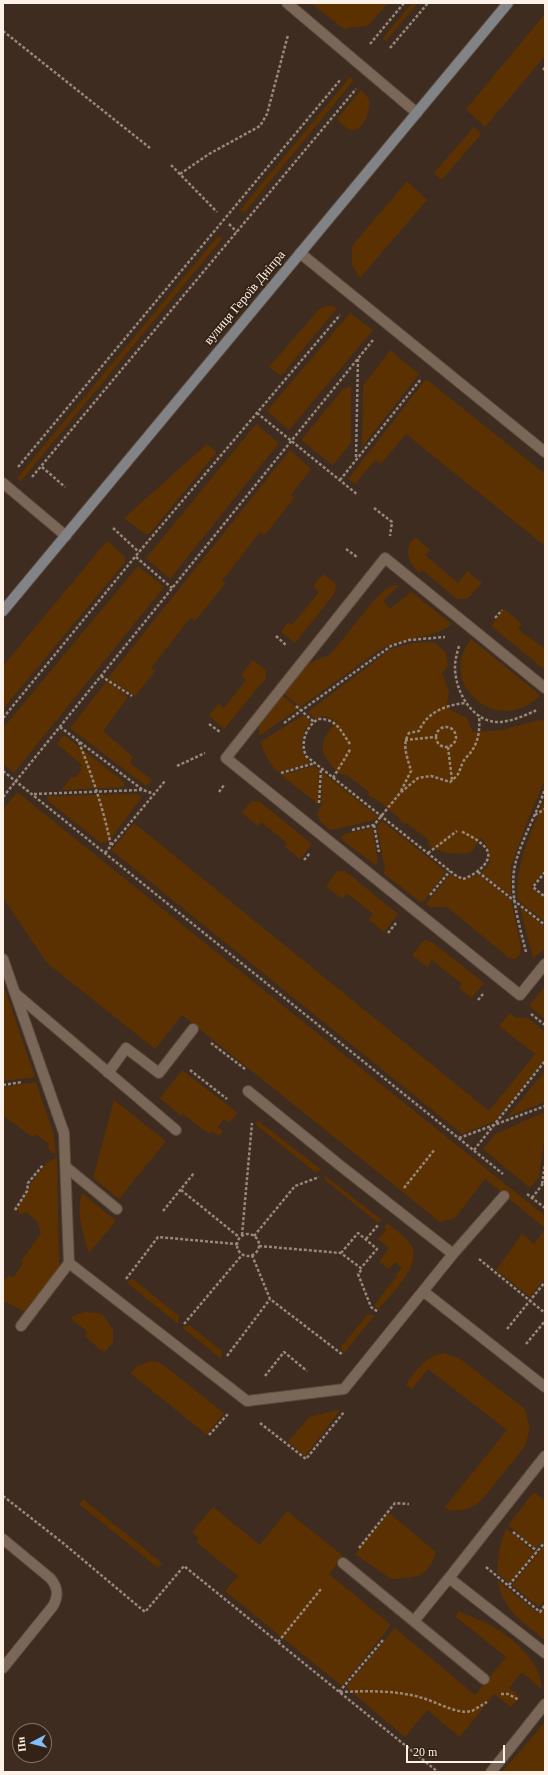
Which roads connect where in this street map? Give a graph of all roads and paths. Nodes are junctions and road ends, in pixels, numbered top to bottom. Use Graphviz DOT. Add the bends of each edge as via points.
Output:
graph roads {
  1 [pos="287,3"];
  2 [pos="404,3"];
  3 [pos="428,3"];
  4 [pos="508,3"];
  5 [pos="290,28"];
  6 [pos="3,31"];
  7 [pos="375,37"];
  8 [pos="390,48"];
  9 [pos="342,77"];
  10 [pos="360,84"];
  11 [pos="417,113"];
  12 [pos="150,148"];
  13 [pos="171,165"];
  14 [pos="180,174"];
  15 [pos="217,212"];
  16 [pos="229,224"];
  17 [pos="237,232"];
  18 [pos="300,253"];
  19 [pos="344,310"];
  20 [pos="386,324"];
  21 [pos="358,358"];
  22 [pos="435,363"];
  23 [pos="257,413"];
  24 [pos="292,441"];
  25 [pos="545,452"];
  26 [pos="356,458"];
  27 [pos="42,467"];
  28 [pos="17,468"];
  29 [pos="340,480"];
  30 [pos="3,483"];
  31 [pos="27,483"];
  32 [pos="65,487"];
  33 [pos="358,495"];
  34 [pos="374,508"];
  35 [pos="392,522"];
  36 [pos="114,528"];
  37 [pos="66,536"];
  38 [pos="346,549"];
  39 [pos="139,552"];
  40 [pos="136,557"];
  41 [pos="362,561"];
  42 [pos="172,588"];
  43 [pos="3,611"];
  44 [pos="470,626"];
  45 [pos="276,636"];
  46 [pos="292,650"];
  47 [pos="101,676"];
  48 [pos="545,688"];
  49 [pos="132,696"];
  50 [pos="465,703"];
  51 [pos="540,709"];
  52 [pos="479,716"];
  53 [pos="3,718"];
  54 [pos="209,724"];
  55 [pos="282,725"];
  56 [pos="60,727"];
  57 [pos="223,734"];
  58 [pos="436,737"];
  59 [pos="405,740"];
  60 [pos="79,741"];
  61 [pos="350,744"];
  62 [pos="448,747"];
  63 [pos="351,748"];
  64 [pos="226,758"];
  65 [pos="316,763"];
  66 [pos="177,766"];
  67 [pos="320,768"];
  68 [pos="3,771"];
  69 [pos="333,778"];
  70 [pos="254,780"];
  71 [pos="452,780"];
  72 [pos="15,781"];
  73 [pos="165,781"];
  74 [pos="545,789"];
  75 [pos="143,790"];
  76 [pos="97,792"];
  77 [pos="400,793"];
  78 [pos="33,794"];
  79 [pos="154,794"];
  80 [pos="3,797"];
  81 [pos="545,809"];
  82 [pos="535,815"];
  83 [pos="381,816"];
  84 [pos="306,822"];
  85 [pos="374,825"];
  86 [pos="457,831"];
  87 [pos="461,831"];
  88 [pos="111,846"];
  89 [pos="105,853"];
  90 [pos="428,854"];
  91 [pos="450,871"];
  92 [pos="478,872"];
  93 [pos="544,874"];
  94 [pos="545,897"];
  95 [pos="515,901"];
  96 [pos="417,911"];
  97 [pos="545,925"];
  98 [pos="528,957"];
  99 [pos="3,959"];
  100 [pos="545,964"];
  101 [pos="15,994"];
  102 [pos="193,1029"];
  103 [pos="207,1048"];
  104 [pos="172,1056"];
  105 [pos="545,1061"];
  106 [pos="194,1065"];
  107 [pos="190,1070"];
  108 [pos="108,1073"];
  109 [pos="252,1094"];
  110 [pos="545,1106"];
  111 [pos="494,1125"];
  112 [pos="176,1130"];
  113 [pos="459,1138"];
  114 [pos="435,1149"];
  115 [pos="474,1150"];
  116 [pos="65,1154"];
  117 [pos="545,1165"];
  118 [pos="66,1167"];
  119 [pos="342,1167"];
  120 [pos="194,1174"];
  121 [pos="509,1179"];
  122 [pos="545,1181"];
  123 [pos="542,1185"];
  124 [pos="181,1190"];
  125 [pos="526,1193"];
  126 [pos="504,1196"];
  127 [pos="532,1198"];
  128 [pos="391,1205"];
  129 [pos="545,1208"];
  130 [pos="117,1209"];
  131 [pos="15,1210"];
  132 [pos="163,1211"];
  133 [pos="242,1234"];
  134 [pos="254,1236"];
  135 [pos="239,1237"];
  136 [pos="236,1244"];
  137 [pos="461,1245"];
  138 [pos="259,1246"];
  139 [pos="341,1253"];
  140 [pos="242,1254"];
  141 [pos="454,1254"];
  142 [pos="252,1256"];
  143 [pos="69,1263"];
  144 [pos="361,1268"];
  145 [pos="545,1282"];
  146 [pos="423,1291"];
  147 [pos="113,1296"];
  148 [pos="270,1299"];
  149 [pos="530,1301"];
  150 [pos="545,1314"];
  151 [pos="545,1321"];
  152 [pos="21,1326"];
  153 [pos="395,1326"];
  154 [pos="170,1341"];
  155 [pos="493,1346"];
  156 [pos="512,1361"];
  157 [pos="360,1368"];
  158 [pos="213,1374"];
  159 [pos="545,1387"];
  160 [pos="247,1401"];
  161 [pos="347,1408"];
  162 [pos="545,1456"];
  163 [pos="3,1496"];
  164 [pos="409,1504"];
  165 [pos="496,1518"];
  166 [pos="3,1539"];
  167 [pos="545,1542"];
  168 [pos="537,1551"];
  169 [pos="469,1552"];
  170 [pos="344,1564"];
  171 [pos="449,1578"];
  172 [pos="509,1585"];
  173 [pos="322,1589"];
  174 [pos="545,1605"];
  175 [pos="414,1621"];
  176 [pos="383,1640"];
  177 [pos="278,1642"];
  178 [pos="545,1653"];
  179 [pos="3,1668"];
  180 [pos="484,1679"];
  181 [pos="339,1692"];
  182 [pos="499,1694"];
  183 [pos="492,1698"];
  184 [pos="542,1708"];
  185 [pos="438,1772"];
  186 [pos="491,1772"];
  1 -- 11 [label="lane"];
  2 -- 7 [label="path"];
  3 -- 8 [label="path"];
  4 -- 11 [label="main road, вулиця Героїв Дніпра"];
  5 -- 14 [label="path" via="267,114 260,126 204,157"];
  6 -- 12 [label="path"];
  9 -- 28 [label="path"];
  10 -- 17 [label="path"];
  11 -- 18 [label="main road, вулиця Героїв Дніпра"];
  13 -- 14 [label="path"];
  14 -- 15 [label="path"];
  16 -- 17 [label="path"];
  17 -- 27 [label="path"];
  18 -- 20 [label="lane"];
  18 -- 37 [label="main road, вулиця Героїв Дніпра"];
  19 -- 23 [label="path"];
  20 -- 21 [label="path"];
  20 -- 22 [label="lane"];
  21 -- 24 [label="path"];
  21 -- 26 [label="path"];
  22 -- 25 [label="lane"];
  22 -- 26 [label="path"];
  23 -- 24 [label="path"];
  23 -- 39 [label="path"];
  24 -- 29 [label="path"];
  24 -- 42 [label="path"];
  26 -- 29 [label="path"];
  27 -- 31 [label="path"];
  27 -- 32 [label="path"];
  29 -- 33 [label="path"];
  30 -- 37 [label="lane"];
  34 -- 35 [label="path"];
  36 -- 39 [label="path"];
  37 -- 43 [label="main road, вулиця Героїв Дніпра"];
  38 -- 41 [label="path"];
  39 -- 40 [label="path"];
  40 -- 42 [label="path"];
  40 -- 53 [label="path"];
  42 -- 47 [label="path"];
  44 -- 48 [label="lane"];
  44 -- 50 [label="path" via="460,642 455,668 458,686"];
  44 -- 55 [label="path" via="444,637 409,640 391,646"];
  44 -- 64 [label="lane" via="385,558"];
  45 -- 46 [label="path"];
  47 -- 49 [label="path"];
  47 -- 56 [label="path"];
  50 -- 52 [label="path"];
  50 -- 59 [label="path" via="454,704 430,715 422,723 419,731 409,734"];
  51 -- 52 [label="path" via="505,721 490,721"];
  52 -- 71 [label="path" via="480,729 475,746 463,761 461,771"];
  54 -- 57 [label="path"];
  56 -- 60 [label="path"];
  56 -- 72 [label="path"];
  58 -- 59 [label="path"];
  58 -- 62 [label="path" via="438,744"];
  58 -- 62 [label="path" via="443,727 453,729 456,738 453,745"];
  59 -- 77 [label="path" via="411,771"];
  60 -- 75 [label="path"];
  60 -- 76 [label="path"];
  61 -- 65 [label="path" via="336,723 325,718 318,719 309,728 303,746 306,756"];
  62 -- 71 [label="path"];
  63 -- 69 [label="path"];
  64 -- 66 [label="path" via="210,751"];
  64 -- 70 [label="lane"];
  65 -- 67 [label="path"];
  65 -- 70 [label="path"];
  67 -- 69 [label="path"];
  67 -- 84 [label="path" via="319,803"];
  68 -- 72 [label="path"];
  69 -- 83 [label="path"];
  70 -- 84 [label="lane"];
  71 -- 77 [label="path" via="450,782 431,776 418,778"];
  72 -- 78 [label="path"];
  72 -- 80 [label="path"];
  73 -- 79 [label="path"];
  74 -- 82 [label="path"];
  75 -- 76 [label="path"];
  75 -- 79 [label="path"];
  76 -- 78 [label="path"];
  76 -- 88 [label="path"];
  77 -- 83 [label="path"];
  78 -- 89 [label="path"];
  79 -- 88 [label="path"];
  81 -- 82 [label="path"];
  82 -- 95 [label="path" via="516,861 513,881"];
  83 -- 85 [label="path"];
  83 -- 90 [label="path"];
  84 -- 96 [label="lane"];
  86 -- 90 [label="path"];
  87 -- 92 [label="path" via="484,845 487,852 486,863"];
  88 -- 89 [label="path"];
  89 -- 113 [label="path"];
  90 -- 91 [label="path"];
  91 -- 92 [label="path" via="463,879"];
  91 -- 96 [label="path"];
  92 -- 95 [label="path"];
  93 -- 94 [label="path" via="533,887"];
  95 -- 97 [label="path"];
  95 -- 98 [label="path"];
  96 -- 100 [label="lane" via="520,995"];
  99 -- 101 [label="lane"];
  101 -- 108 [label="lane"];
  101 -- 116 [label="lane" via="64,1133"];
  102 -- 104 [label="lane"];
  103 -- 109 [label="path" via="212,1043 258,1079"];
  104 -- 107 [label="path"];
  104 -- 108 [label="lane" via="159,1073 126,1048"];
  105 -- 111 [label="path"];
  106 -- 107 [label="path"];
  107 -- 109 [label="path" via="236,1106"];
  108 -- 112 [label="lane"];
  109 -- 119 [label="lane"];
  109 -- 133 [label="path"];
  110 -- 111 [label="path"];
  111 -- 113 [label="path"];
  111 -- 115 [label="path"];
  113 -- 115 [label="path"];
  114 -- 128 [label="path"];
  115 -- 121 [label="path"];
  116 -- 118 [label="lane"];
  116 -- 131 [label="path" via="47,1159 28,1183 27,1191"];
  117 -- 123 [label="path"];
  118 -- 130 [label="lane"];
  118 -- 143 [label="lane"];
  119 -- 128 [label="lane"];
  119 -- 134 [label="path" via="295,1186"];
  120 -- 124 [label="path"];
  122 -- 123 [label="path"];
  123 -- 127 [label="path"];
  124 -- 132 [label="path"];
  124 -- 135 [label="path"];
  125 -- 127 [label="path"];
  126 -- 137 [label="lane"];
  127 -- 129 [label="path"];
  128 -- 141 [label="lane"];
  133 -- 134 [label="path" via="250,1233"];
  133 -- 135 [label="path"];
  134 -- 138 [label="path"];
  135 -- 136 [label="path"];
  136 -- 140 [label="path" via="236,1248"];
  136 -- 147 [label="path" via="158,1237"];
  137 -- 141 [label="lane"];
  137 -- 149 [label="path"];
  138 -- 139 [label="path"];
  138 -- 142 [label="path"];
  139 -- 144 [label="path"];
  139 -- 144 [label="path" via="358,1233 377,1249"];
  140 -- 142 [label="path"];
  140 -- 154 [label="path"];
  141 -- 146 [label="lane"];
  142 -- 148 [label="path"];
  143 -- 147 [label="lane"];
  143 -- 152 [label="lane"];
  144 -- 153 [label="path" via="358,1274 371,1307"];
  145 -- 149 [label="path"];
  146 -- 153 [label="lane"];
  146 -- 155 [label="lane"];
  147 -- 154 [label="lane"];
  148 -- 157 [label="path"];
  148 -- 158 [label="path"];
  149 -- 150 [label="path"];
  149 -- 155 [label="path"];
  151 -- 156 [label="path"];
  153 -- 157 [label="lane"];
  154 -- 158 [label="lane"];
  155 -- 156 [label="lane"];
  156 -- 159 [label="lane"];
  157 -- 160 [label="lane" via="344,1389"];
  158 -- 160 [label="lane"];
  160 -- 161 [label="path" via="260,1423 306,1460"];
  162 -- 165 [label="lane"];
  163 -- 177 [label="path" via="145,1612 184,1566"];
  164 -- 170 [label="path" via="395,1503"];
  165 -- 168 [label="path"];
  165 -- 169 [label="lane"];
  166 -- 179 [label="lane" via="50,1578 58,1591 53,1606"];
  167 -- 168 [label="path"];
  168 -- 172 [label="path"];
  169 -- 171 [label="lane"];
  169 -- 172 [label="path"];
  170 -- 175 [label="lane"];
  171 -- 175 [label="lane"];
  171 -- 178 [label="lane"];
  172 -- 174 [label="path" via="540,1612"];
  173 -- 177 [label="path"];
  175 -- 180 [label="lane"];
  176 -- 181 [label="path"];
  177 -- 181 [label="path"];
  181 -- 183 [label="path" via="367,1690 397,1693 466,1712"];
  181 -- 185 [label="path"];
  182 -- 184 [label="path" via="508,1694"];
  184 -- 186 [label="lane"];
}
